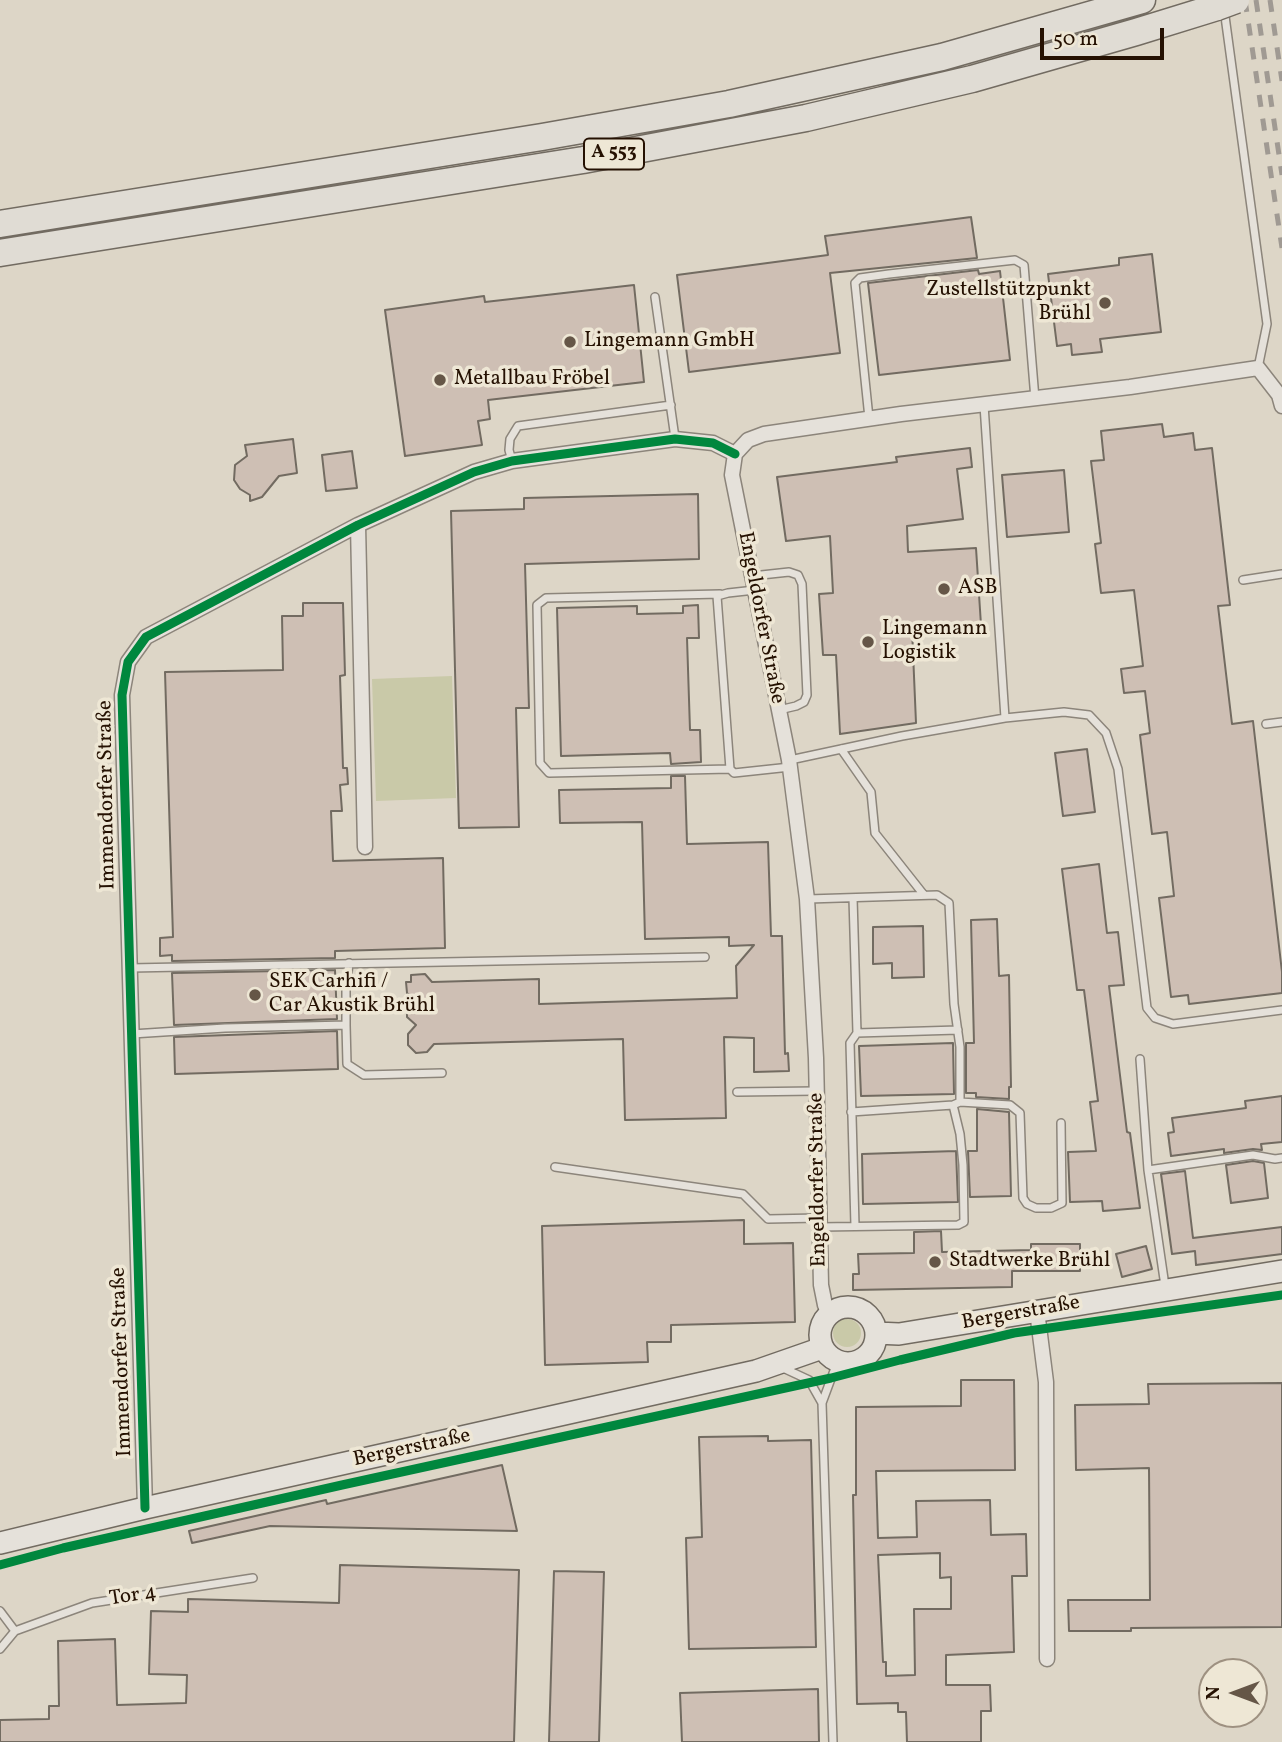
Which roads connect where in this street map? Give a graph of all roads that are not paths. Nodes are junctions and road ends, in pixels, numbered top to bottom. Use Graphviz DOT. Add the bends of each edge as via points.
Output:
graph roads {
  1 [pos="1142,0"];
  2 [pos="1225,2"];
  3 [pos="0,224"];
  4 [pos="0,253"];
  5 [pos="655,297"];
  6 [pos="1258,368"];
  7 [pos="1035,399"];
  8 [pos="671,405"];
  9 [pos="984,405"];
  10 [pos="1282,406"];
  11 [pos="869,418"];
  12 [pos="676,439"];
  13 [pos="735,454"];
  14 [pos="512,461"];
  15 [pos="358,525"];
  16 [pos="1282,574"];
  17 [pos="1243,580"];
  18 [pos="753,583"];
  19 [pos="720,594"];
  20 [pos="779,710"];
  21 [pos="1005,718"];
  22 [pos="1282,722"];
  23 [pos="1266,724"];
  24 [pos="841,749"];
  25 [pos="789,764"];
  26 [pos="730,769"];
  27 [pos="365,846"];
  28 [pos="924,895"];
  29 [pos="853,898"];
  30 [pos="807,899"];
  31 [pos="705,957"];
  32 [pos="349,963"];
  33 [pos="130,968"];
  34 [pos="1282,1010"];
  35 [pos="346,1026"];
  36 [pos="958,1030"];
  37 [pos="857,1033"];
  38 [pos="132,1034"];
  39 [pos="1140,1059"];
  40 [pos="442,1073"];
  41 [pos="817,1091"];
  42 [pos="737,1092"];
  43 [pos="956,1104"];
  44 [pos="851,1112"];
  45 [pos="1061,1123"];
  46 [pos="1282,1158"];
  47 [pos="555,1167"];
  48 [pos="1148,1170"];
  49 [pos="820,1223"];
  50 [pos="855,1226"];
  51 [pos="1282,1270"];
  52 [pos="1166,1291"];
  53 [pos="1037,1311"];
  54 [pos="829,1313"];
  55 [pos="876,1334"];
  56 [pos="822,1348"];
  57 [pos="840,1363"];
  58 [pos="777,1365"];
  59 [pos="822,1403"];
  60 [pos="145,1508"];
  61 [pos="0,1543"];
  62 [pos="253,1578"];
  63 [pos="0,1611"];
  64 [pos="15,1631"];
  65 [pos="0,1649"];
  66 [pos="1048,1659"];
  67 [pos="833,1742"];
  1 -- 3 [label="highway, A 553" via="942,57 729,104"];
  2 -- 4 [label="highway, A 553" via="985,75 794,120 514,171"];
  2 -- 6 [label="lane" via="1267,324"];
  5 -- 8 [label="lane"];
  6 -- 7 [label="street"];
  6 -- 10 [label="street"];
  7 -- 9 [label="street"];
  7 -- 11 [label="lane" via="1024,265 1015,260 889,274 860,278 855,283"];
  8 -- 12 [label="lane"];
  8 -- 14 [label="lane" via="518,426 510,439"];
  9 -- 11 [label="street"];
  9 -- 21 [label="lane"];
  11 -- 13 [label="street" via="764,434 748,440"];
  12 -- 13 [label="street, Immendorfer Straße" via="713,443"];
  12 -- 14 [label="street, Immendorfer Straße"];
  13 -- 18 [label="street, Engeldorfer Straße" via="732,475"];
  14 -- 15 [label="street, Immendorfer Straße" via="474,472"];
  15 -- 27 [label="street"];
  15 -- 33 [label="street, Immendorfer Straße" via="146,637 128,662 122,695"];
  16 -- 17 [label="lane"];
  18 -- 19 [label="lane"];
  18 -- 20 [label="street, Engeldorfer Straße"];
  18 -- 20 [label="lane" via="789,572 798,575 802,584 807,695 804,702"];
  19 -- 26 [label="lane"];
  19 -- 26 [label="lane" via="546,598 537,605 540,763 549,773"];
  20 -- 25 [label="street, Engeldorfer Straße"];
  21 -- 24 [label="lane"];
  21 -- 34 [label="lane" via="1064,712 1089,715 1105,733 1118,769 1147,1008 1155,1018 1173,1024"];
  22 -- 23 [label="lane"];
  24 -- 25 [label="lane"];
  24 -- 28 [label="lane" via="871,792 875,833"];
  25 -- 26 [label="lane" via="734,773"];
  25 -- 30 [label="street, Engeldorfer Straße"];
  28 -- 29 [label="lane"];
  28 -- 36 [label="lane" via="937,895 949,903"];
  29 -- 30 [label="lane"];
  29 -- 37 [label="lane"];
  30 -- 41 [label="street, Engeldorfer Straße"];
  31 -- 32 [label="lane"];
  32 -- 33 [label="lane"];
  32 -- 35 [label="lane"];
  33 -- 38 [label="street, Immendorfer Straße"];
  35 -- 38 [label="lane"];
  35 -- 40 [label="lane" via="346,1064 364,1075"];
  36 -- 37 [label="lane"];
  36 -- 43 [label="lane"];
  37 -- 44 [label="lane" via="850,1043"];
  38 -- 60 [label="street, Immendorfer Straße"];
  39 -- 48 [label="lane"];
  41 -- 42 [label="lane"];
  41 -- 49 [label="street, Engeldorfer Straße"];
  43 -- 44 [label="lane"];
  43 -- 45 [label="lane" via="1010,1105 1020,1113 1023,1198 1036,1208 1062,1203"];
  43 -- 50 [label="lane" via="964,1222"];
  44 -- 50 [label="lane"];
  46 -- 48 [label="lane" via="1253,1155"];
  47 -- 49 [label="lane" via="743,1194 768,1219"];
  48 -- 52 [label="lane"];
  49 -- 50 [label="lane"];
  49 -- 54 [label="street, Engeldorfer Straße" via="821,1285"];
  51 -- 52 [label="street, Bergerstraße"];
  52 -- 53 [label="street, Bergerstraße"];
  53 -- 55 [label="street, Bergerstraße"];
  53 -- 66 [label="street" via="1045,1382"];
  54 -- 55 [label="street" via="849,1306 859,1309 874,1323"];
  54 -- 56 [label="street" via="819,1333"];
  55 -- 57 [label="street" via="875,1344 861,1360"];
  56 -- 57 [label="street"];
  56 -- 58 [label="street, Bergerstraße"];
  57 -- 59 [label="lane"];
  58 -- 59 [label="lane" via="809,1380"];
  58 -- 60 [label="street, Bergerstraße"];
  59 -- 67 [label="lane"];
  60 -- 61 [label="street, Bergerstraße"];
  62 -- 64 [label="lane, Tor 4" via="92,1604"];
  63 -- 64 [label="lane"];
  64 -- 65 [label="lane"];
}
